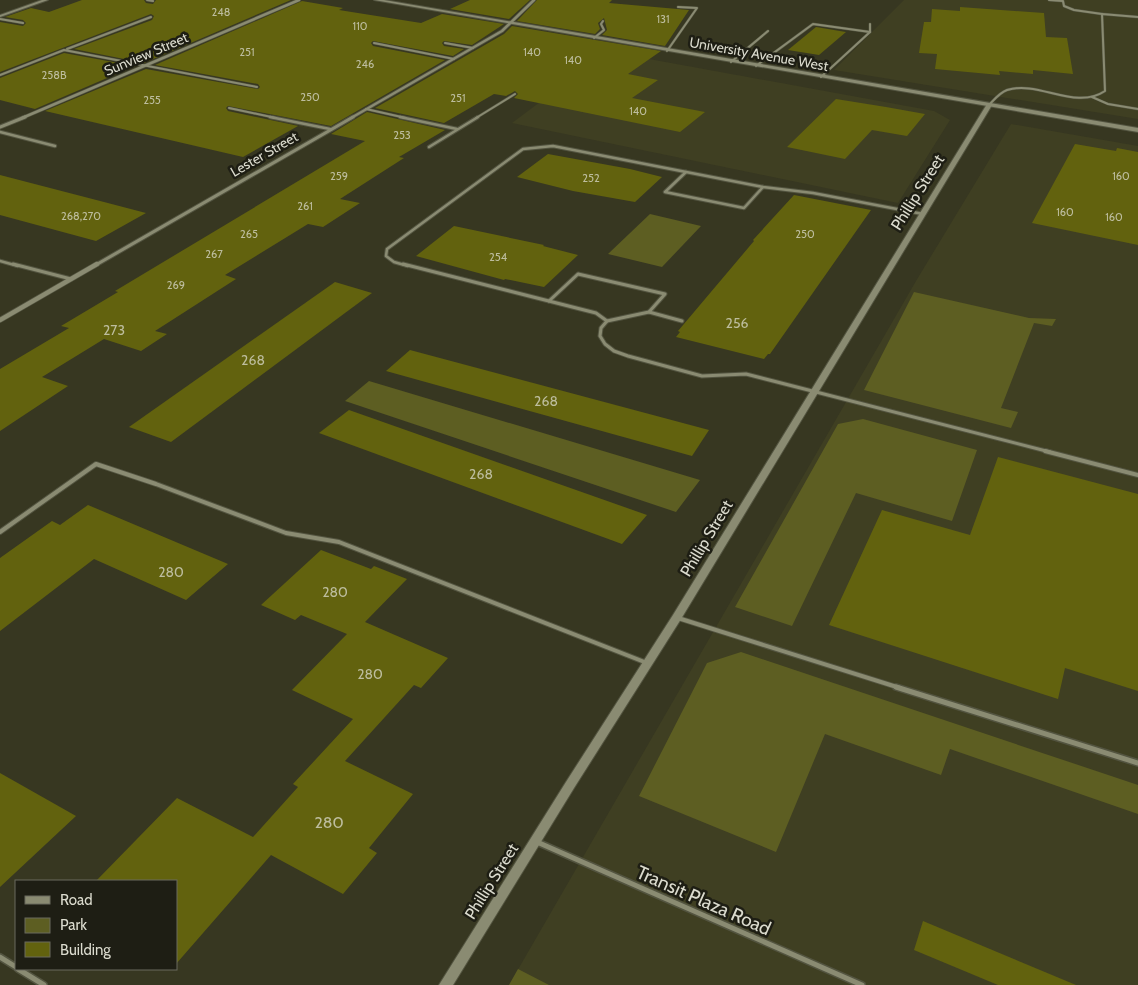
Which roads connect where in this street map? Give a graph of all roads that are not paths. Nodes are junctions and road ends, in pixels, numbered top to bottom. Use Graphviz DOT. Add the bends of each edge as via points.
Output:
graph roads {
  1 [pos="46,0"];
  2 [pos="147,0"];
  3 [pos="299,0"];
  4 [pos="376,0"];
  5 [pos="534,0"];
  6 [pos="1049,0"];
  7 [pos="154,1"];
  8 [pos="678,7"];
  9 [pos="1102,14"];
  10 [pos="151,17"];
  11 [pos="1138,17"];
  12 [pos="0,18"];
  13 [pos="603,21"];
  14 [pos="511,23"];
  15 [pos="23,24"];
  16 [pos="870,24"];
  17 [pos="768,31"];
  18 [pos="870,32"];
  19 [pos="594,38"];
  20 [pos="445,43"];
  21 [pos="374,44"];
  22 [pos="473,48"];
  23 [pos="64,50"];
  24 [pos="667,51"];
  25 [pos="454,59"];
  26 [pos="731,62"];
  27 [pos="147,64"];
  28 [pos="756,66"];
  29 [pos="0,75"];
  30 [pos="821,77"];
  31 [pos="257,86"];
  32 [pos="515,94"];
  33 [pos="1092,97"];
  34 [pos="989,105"];
  35 [pos="229,108"];
  36 [pos="366,109"];
  37 [pos="1138,109"];
  38 [pos="0,127"];
  39 [pos="330,129"];
  40 [pos="457,129"];
  41 [pos="1138,130"];
  42 [pos="0,132"];
  43 [pos="55,146"];
  44 [pos="429,147"];
  45 [pos="686,172"];
  46 [pos="763,187"];
  47 [pos="923,214"];
  48 [pos="0,261"];
  49 [pos="72,279"];
  50 [pos="549,301"];
  51 [pos="649,312"];
  52 [pos="0,320"];
  53 [pos="682,320"];
  54 [pos="608,321"];
  55 [pos="814,392"];
  56 [pos="1138,474"];
  57 [pos="0,532"];
  58 [pos="676,617"];
  59 [pos="647,663"];
  60 [pos="1138,763"];
  61 [pos="535,841"];
  62 [pos="0,957"];
  63 [pos="15,967"];
  64 [pos="20,970"];
  65 [pos="44,985"];
  66 [pos="446,985"];
  67 [pos="862,985"];
  1 -- 12 [label="street"];
  2 -- 7 [label="lane"];
  3 -- 27 [label="street, Sunview Street"];
  4 -- 14 [label="main road, University Avenue West"];
  5 -- 14 [label="street, Lester Street"];
  6 -- 9 [label="lane" via="1063,1 1064,6 1074,10"];
  8 -- 24 [label="lane" via="697,8"];
  9 -- 11 [label="lane"];
  9 -- 33 [label="lane" via="1105,91"];
  10 -- 23 [label="lane"];
  12 -- 15 [label="lane"];
  13 -- 19 [label="lane" via="600,24 604,30"];
  14 -- 19 [label="main road, University Avenue West"];
  14 -- 22 [label="street, Lester Street"];
  16 -- 18 [label="lane"];
  17 -- 26 [label="lane"];
  18 -- 28 [label="lane" via="813,24"];
  18 -- 30 [label="lane"];
  19 -- 24 [label="main road, University Avenue West"];
  20 -- 22 [label="lane"];
  21 -- 25 [label="lane"];
  22 -- 25 [label="street, Lester Street"];
  23 -- 27 [label="lane"];
  23 -- 29 [label="lane"];
  24 -- 26 [label="main road, University Avenue West"];
  25 -- 36 [label="street, Lester Street"];
  26 -- 28 [label="main road, University Avenue West"];
  27 -- 31 [label="lane"];
  27 -- 38 [label="street, Sunview Street"];
  28 -- 30 [label="main road, University Avenue West"];
  30 -- 34 [label="main road, University Avenue West"];
  32 -- 40 [label="lane"];
  33 -- 34 [label="lane" via="1014,89 1001,93"];
  33 -- 37 [label="lane" via="1108,104"];
  34 -- 41 [label="main road, University Avenue West"];
  34 -- 47 [label="street, Phillip Street"];
  35 -- 39 [label="lane"];
  36 -- 39 [label="street, Lester Street"];
  36 -- 40 [label="lane"];
  39 -- 49 [label="street, Lester Street"];
  40 -- 44 [label="lane"];
  42 -- 43 [label="lane"];
  45 -- 46 [label="lane"];
  45 -- 46 [label="lane" via="665,192 744,208"];
  45 -- 50 [label="lane" via="552,146 530,147 387,248 386,256 394,262"];
  46 -- 47 [label="lane"];
  47 -- 55 [label="street, Phillip Street"];
  48 -- 49 [label="lane"];
  49 -- 52 [label="street, Lester Street"];
  50 -- 51 [label="lane" via="578,274 665,294"];
  50 -- 54 [label="lane" via="596,313"];
  51 -- 53 [label="lane"];
  51 -- 54 [label="lane"];
  54 -- 55 [label="lane" via="601,328 600,336 614,351 628,356 702,376 746,374"];
  55 -- 56 [label="lane"];
  55 -- 58 [label="street, Phillip Street"];
  57 -- 59 [label="lane" via="96,464 286,533 339,542"];
  58 -- 59 [label="street, Phillip Street"];
  58 -- 60 [label="lane"];
  59 -- 61 [label="street, Phillip Street"];
  61 -- 66 [label="street, Phillip Street"];
  61 -- 67 [label="lane, Transit Plaza Road"];
  62 -- 63 [label="lane"];
  64 -- 65 [label="lane"];
}
